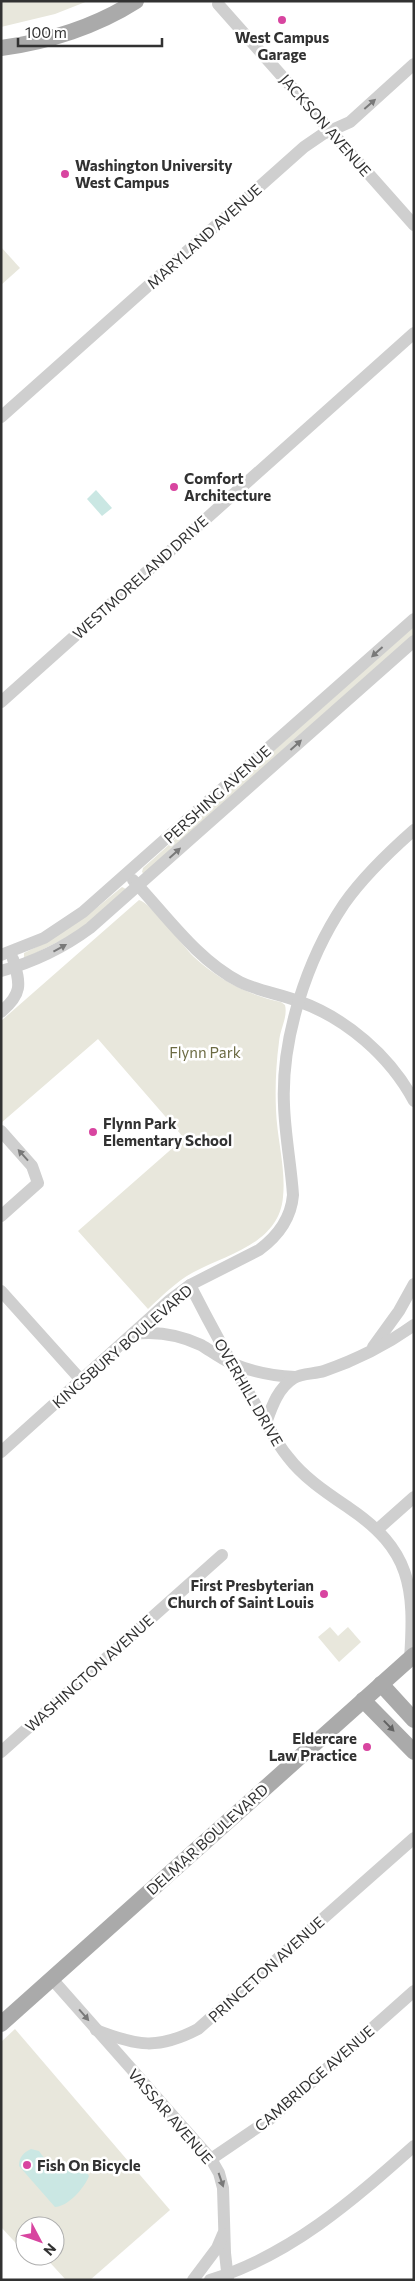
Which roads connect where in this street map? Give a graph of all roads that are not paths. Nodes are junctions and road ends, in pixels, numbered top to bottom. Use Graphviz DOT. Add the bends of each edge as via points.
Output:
graph roads {
  1 [pos="136,1"];
  2 [pos="218,4"];
  3 [pos="1,48"];
  4 [pos="414,64"];
  5 [pos="330,131"];
  6 [pos="414,225"];
  7 [pos="414,333"];
  8 [pos="1,417"];
  9 [pos="414,619"];
  10 [pos="414,641"];
  11 [pos="1,702"];
  12 [pos="414,830"];
  13 [pos="127,874"];
  14 [pos="138,886"];
  15 [pos="6,953"];
  16 [pos="15,967"];
  17 [pos="1,971"];
  18 [pos="300,1001"];
  19 [pos="1,1012"];
  20 [pos="414,1101"];
  21 [pos="1,1131"];
  22 [pos="1,1216"];
  23 [pos="190,1284"];
  24 [pos="414,1284"];
  25 [pos="1,1291"];
  26 [pos="414,1325"];
  27 [pos="133,1334"];
  28 [pos="368,1353"];
  29 [pos="230,1363"];
  30 [pos="295,1377"];
  31 [pos="81,1380"];
  32 [pos="266,1423"];
  33 [pos="1,1452"];
  34 [pos="414,1497"];
  35 [pos="378,1529"];
  36 [pos="222,1555"];
  37 [pos="410,1575"];
  38 [pos="412,1657"];
  39 [pos="381,1684"];
  40 [pos="364,1700"];
  41 [pos="414,1720"];
  42 [pos="1,1752"];
  43 [pos="414,1752"];
  44 [pos="414,1838"];
  45 [pos="52,1979"];
  46 [pos="414,1990"];
  47 [pos="1,2024"];
  48 [pos="96,2030"];
  49 [pos="414,2146"];
  50 [pos="210,2159"];
  51 [pos="224,2232"];
  52 [pos="228,2277"];
  53 [pos="193,2280"];
  54 [pos="210,2280"];
  1 -- 3 [label="main road" via="80,28"];
  2 -- 5 [label="street, JACKSON AVENUE"];
  5 -- 4 [label="street, MARYLAND AVENUE, one-way" via="350,122"];
  5 -- 6 [label="street, JACKSON AVENUE"];
  5 -- 8 [label="street, MARYLAND AVENUE" via="304,147"];
  7 -- 11 [label="street, WESTMORELAND DRIVE"];
  9 -- 13 [label="street, PERSHING AVENUE, one-way"];
  14 -- 10 [label="street, PERSHING AVENUE, one-way"];
  12 -- 18 [label="street, KINGSBURY BOULEVARD" via="363,880 344,904 324,937"];
  13 -- 14 [label="street"];
  13 -- 15 [label="street, PERSHING AVENUE" via="65,925 44,938"];
  16 -- 14 [label="street, PERSHING AVENUE, one-way" via="43,957 73,940"];
  14 -- 18 [label="street" via="188,941 215,965 241,982"];
  15 -- 16 [label="street, PERSHING AVENUE"];
  16 -- 17 [label="street, PERSHING AVENUE"];
  16 -- 19 [label="street, PERSHING AVENUE" via="19,981 17,993"];
  18 -- 20 [label="street" via="328,1015 370,1045 404,1083"];
  18 -- 23 [label="street, KINGSBURY BOULEVARD" via="291,1030 284,1091 293,1195 288,1216 269,1243"];
  22 -- 21 [label="street, one-way" via="38,1183 32,1166"];
  23 -- 27 [label="street, KINGSBURY BOULEVARD"];
  23 -- 29 [label="street, OVERHILL DRIVE"];
  24 -- 28 [label="street"];
  25 -- 31 [label="street"];
  26 -- 28 [label="street"];
  27 -- 29 [label="street" via="158,1333 187,1339"];
  27 -- 31 [label="street, KINGSBURY BOULEVARD"];
  28 -- 30 [label="street" via="320,1373"];
  29 -- 30 [label="street" via="272,1376"];
  29 -- 32 [label="street, OVERHILL DRIVE"];
  30 -- 32 [label="street" via="274,1400"];
  31 -- 33 [label="street, KINGSBURY BOULEVARD"];
  32 -- 35 [label="street, OVERHILL DRIVE" via="273,1438 303,1473"];
  34 -- 35 [label="street"];
  35 -- 37 [label="street, OVERHILL DRIVE" via="392,1544"];
  36 -- 42 [label="street, WASHINGTON AVENUE"];
  37 -- 38 [label="street, OVERHILL DRIVE"];
  38 -- 39 [label="main road, DELMAR BOULEVARD"];
  39 -- 40 [label="main road, DELMAR BOULEVARD"];
  39 -- 41 [label="main road"];
  40 -- 43 [label="main road, one-way"];
  40 -- 45 [label="main road, DELMAR BOULEVARD"];
  44 -- 48 [label="street, PRINCETON AVENUE" via="198,2029 165,2042 148,2044 126,2042"];
  45 -- 47 [label="main road, DELMAR BOULEVARD"];
  45 -- 48 [label="street, VASSAR AVENUE, one-way"];
  46 -- 50 [label="street, CAMBRIDGE AVENUE" via="270,2119"];
  48 -- 50 [label="street, VASSAR AVENUE"];
  49 -- 52 [label="street" via="334,2215 282,2249"];
  50 -- 51 [label="street, VASSAR AVENUE, one-way" via="224,2188"];
  51 -- 52 [label="street, VASSAR AVENUE"];
  51 -- 53 [label="street" via="217,2248"];
  52 -- 54 [label="street"];
}
